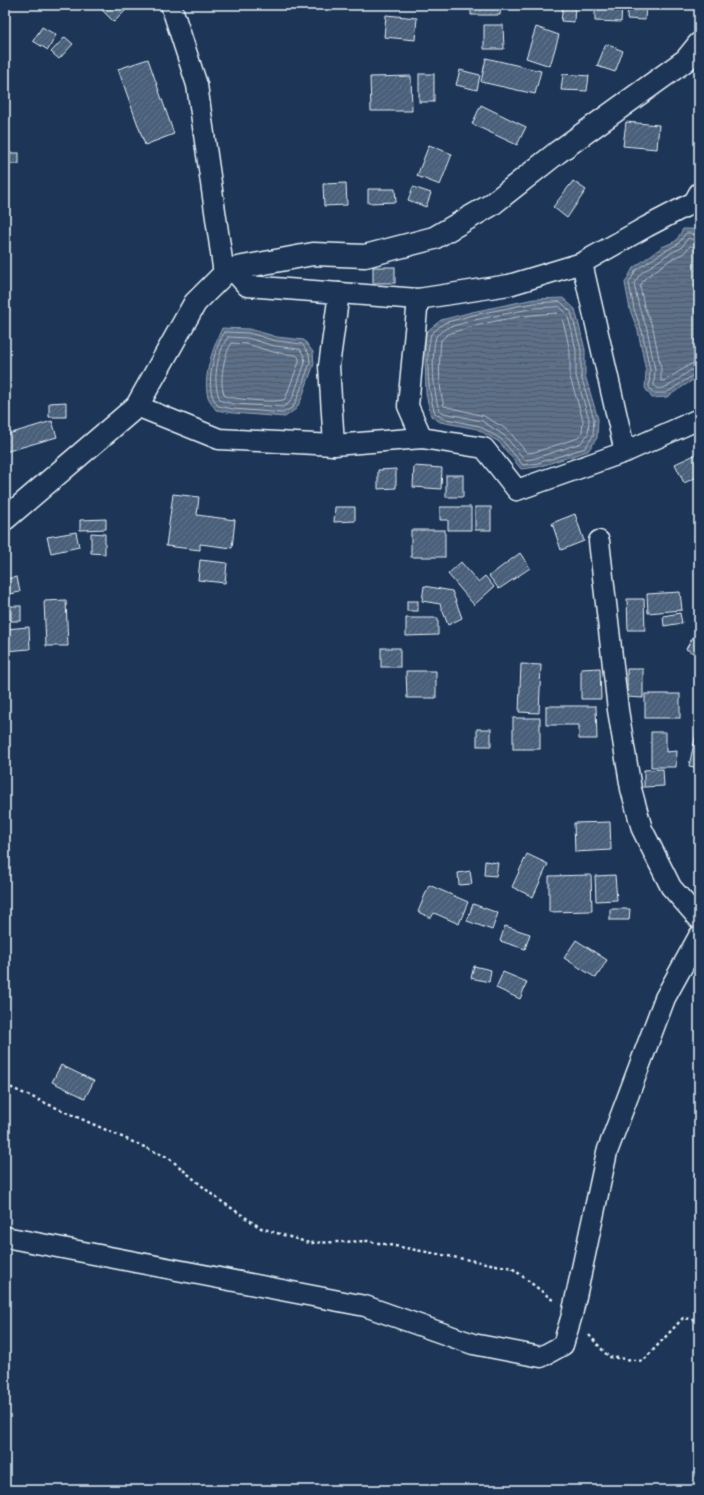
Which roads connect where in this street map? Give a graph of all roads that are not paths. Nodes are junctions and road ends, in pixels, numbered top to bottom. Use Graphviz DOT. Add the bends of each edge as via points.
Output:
graph roads {
  1 [pos="171,5"];
  2 [pos="699,44"];
  3 [pos="697,202"];
  4 [pos="582,264"];
  5 [pos="228,272"];
  6 [pos="339,293"];
  7 [pos="418,299"];
  8 [pos="137,406"];
  9 [pos="699,418"];
  10 [pos="422,438"];
  11 [pos="334,445"];
  12 [pos="625,452"];
  13 [pos="5,519"];
  14 [pos="598,541"];
  15 [pos="699,919"];
  16 [pos="699,936"];
  17 [pos="5,1237"];
  1 -- 5 [label="street" via="197,85"];
  2 -- 5 [label="main road" via="686,60 558,152 491,205 434,238 364,256 313,254"];
  3 -- 4 [label="street" via="646,226"];
  4 -- 7 [label="street" via="509,285"];
  4 -- 12 [label="street"];
  5 -- 6 [label="street" via="247,286"];
  5 -- 8 [label="main road" via="195,303"];
  6 -- 7 [label="street"];
  6 -- 11 [label="street" via="329,366"];
  7 -- 10 [label="street" via="408,406"];
  8 -- 11 [label="street" via="219,439"];
  8 -- 13 [label="main road"];
  9 -- 12 [label="street"];
  10 -- 11 [label="street"];
  10 -- 12 [label="street" via="484,448 517,490"];
  14 -- 15 [label="street" via="618,710 631,789 642,829 671,887"];
  16 -- 17 [label="street" via="665,998 607,1152 572,1315 563,1345 541,1357 473,1344 365,1306"];
}
